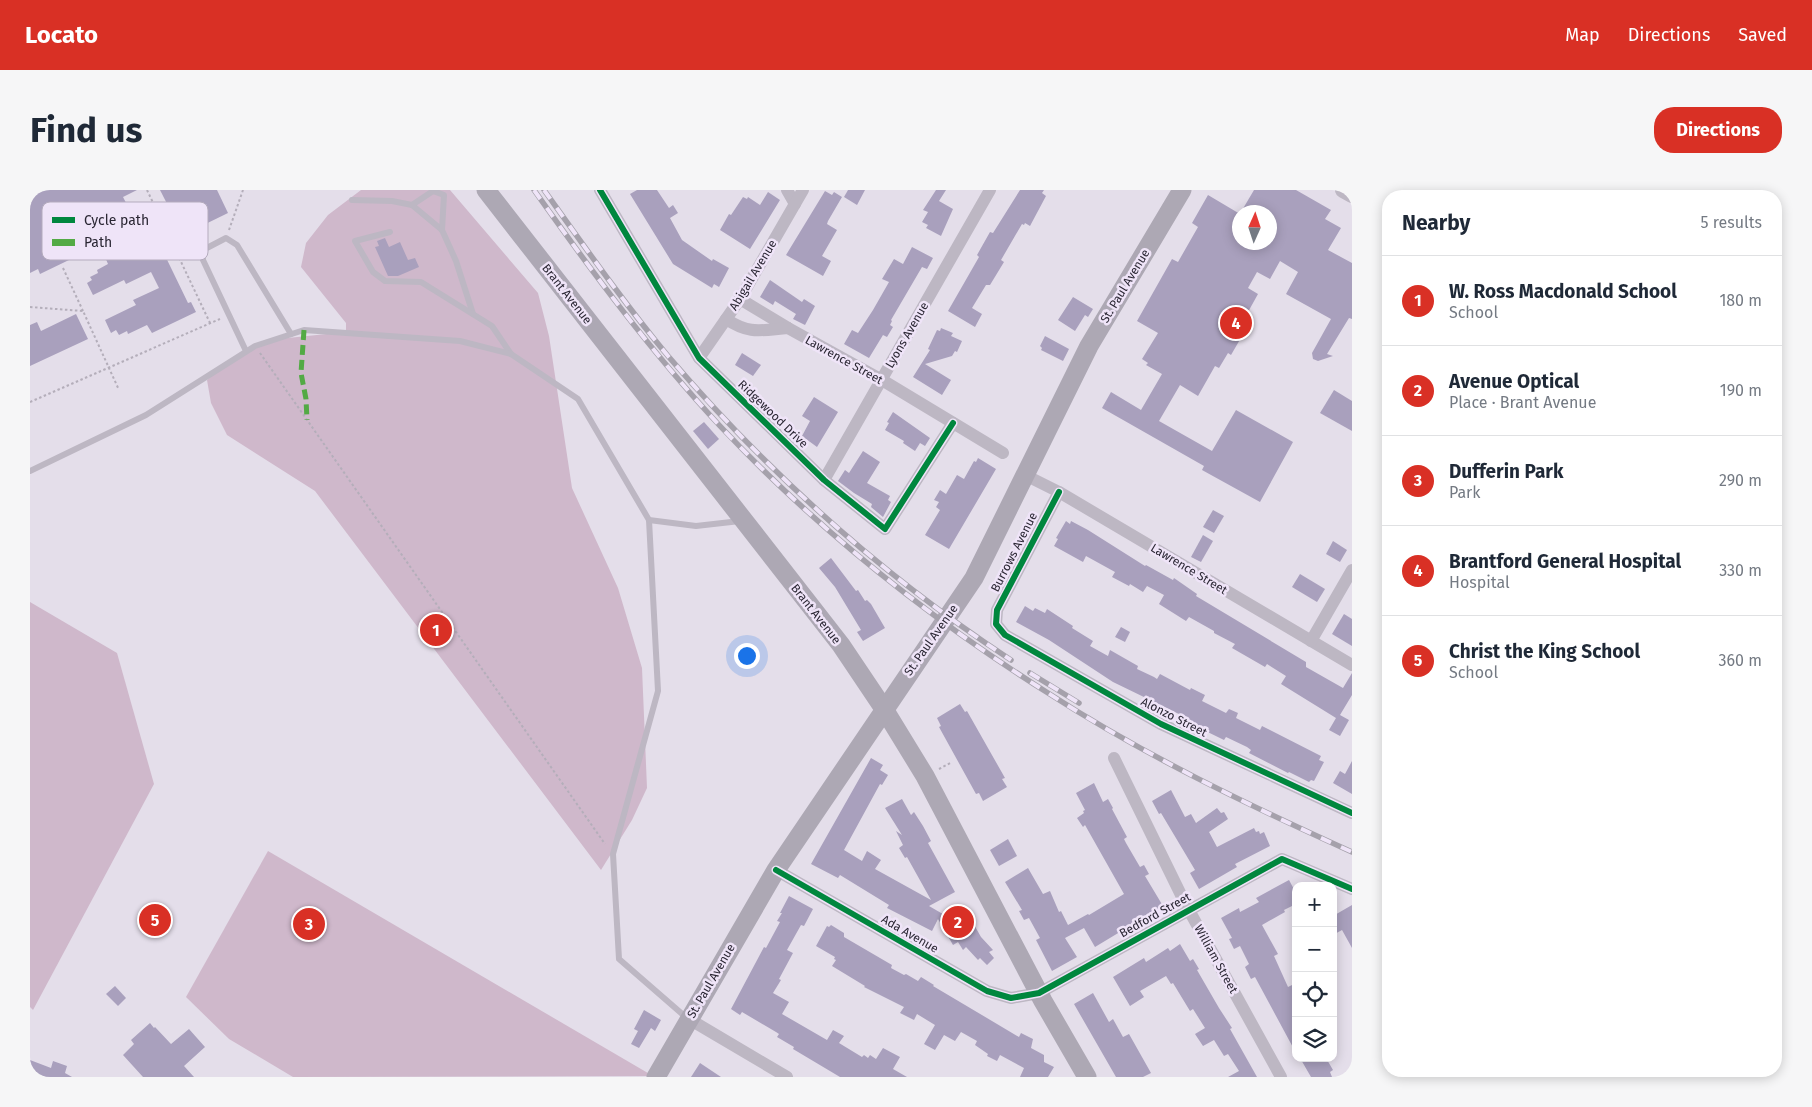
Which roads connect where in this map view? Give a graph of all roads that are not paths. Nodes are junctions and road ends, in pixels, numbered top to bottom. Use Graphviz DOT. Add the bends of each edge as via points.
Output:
graph roads {
  1 [pos="486,190"];
  2 [pos="600,190"];
  3 [pos="787,190"];
  4 [pos="803,190"];
  5 [pos="990,190"];
  6 [pos="1182,190"];
  7 [pos="1343,190"];
  8 [pos="1352,195"];
  9 [pos="352,200"];
  10 [pos="795,204"];
  11 [pos="412,206"];
  12 [pos="442,230"];
  13 [pos="390,232"];
  14 [pos="208,248"];
  15 [pos="203,260"];
  16 [pos="740,299"];
  17 [pos="473,314"];
  18 [pos="726,319"];
  19 [pos="788,328"];
  20 [pos="292,334"];
  21 [pos="246,351"];
  22 [pos="511,354"];
  23 [pos="699,358"];
  24 [pos="882,380"];
  25 [pos="953,423"];
  26 [pos="1003,453"];
  27 [pos="30,471"];
  28 [pos="1025,474"];
  29 [pos="824,480"];
  30 [pos="1059,492"];
  31 [pos="649,520"];
  32 [pos="744,520"];
  33 [pos="1352,570"];
  34 [pos="996,624"];
  35 [pos="1310,640"];
  36 [pos="1352,666"];
  37 [pos="884,709"];
  38 [pos="1114,758"];
  39 [pos="1352,813"];
  40 [pos="776,870"];
  41 [pos="1351,887"];
  42 [pos="1187,906"];
  43 [pos="1039,993"];
  44 [pos="689,1020"];
  45 [pos="656,1077"];
  46 [pos="787,1077"];
  47 [pos="1087,1077"];
  48 [pos="1281,1077"];
  1 -- 32 [label="main road, Brant Avenue"];
  2 -- 23 [label="street, Ridgewood Drive"];
  3 -- 10 [label="street"];
  4 -- 10 [label="street, Abigail Avenue"];
  5 -- 24 [label="street, Lyons Avenue"];
  6 -- 28 [label="main road, St. Paul Avenue" via="1089,346"];
  7 -- 8 [label="street"];
  9 -- 11 [label="lane" via="392,201"];
  10 -- 16 [label="street, Abigail Avenue"];
  11 -- 12 [label="lane"];
  11 -- 12 [label="lane" via="433,190 444,195"];
  12 -- 17 [label="lane"];
  13 -- 17 [label="lane" via="355,241 373,272 385,281 421,282"];
  14 -- 20 [label="lane" via="226,238 237,245"];
  15 -- 21 [label="lane"];
  16 -- 18 [label="street, Abigail Avenue"];
  16 -- 19 [label="street, Lawrence Street"];
  17 -- 22 [label="lane" via="492,326"];
  18 -- 19 [label="street" via="748,330"];
  18 -- 23 [label="street, Abigail Avenue"];
  19 -- 24 [label="street, Lawrence Street"];
  20 -- 21 [label="lane"];
  20 -- 22 [label="lane" via="304,330 460,341"];
  21 -- 27 [label="lane" via="146,415"];
  22 -- 31 [label="lane" via="578,400"];
  23 -- 29 [label="street, Ridgewood Drive"];
  24 -- 25 [label="street, Lawrence Street"];
  24 -- 29 [label="street, Lyons Avenue"];
  25 -- 26 [label="street, Lawrence Street"];
  25 -- 29 [label="street, Ridgewood Drive" via="885,530"];
  28 -- 30 [label="street, Lawrence Street"];
  28 -- 37 [label="main road, St. Paul Avenue" via="974,578"];
  30 -- 34 [label="street, Burrows Avenue" via="997,610"];
  30 -- 35 [label="street, Lawrence Street"];
  31 -- 32 [label="lane" via="696,526"];
  31 -- 44 [label="lane" via="658,691 613,854 619,960"];
  32 -- 37 [label="main road, Brant Avenue" via="841,645"];
  33 -- 35 [label="street"];
  34 -- 39 [label="street, Alonzo Street" via="1005,635 1161,724"];
  35 -- 36 [label="street, Lawrence Street"];
  37 -- 40 [label="main road, St. Paul Avenue"];
  37 -- 43 [label="main road, Brant Avenue" via="925,776"];
  38 -- 42 [label="street, William Street"];
  40 -- 43 [label="street, Ada Avenue" via="987,991 1011,998"];
  40 -- 44 [label="main road, St. Paul Avenue"];
  41 -- 42 [label="street, Bedford Street" via="1282,859"];
  42 -- 43 [label="street, Bedford Street"];
  42 -- 48 [label="street, William Street"];
  43 -- 47 [label="main road, Brant Avenue"];
  44 -- 45 [label="main road, St. Paul Avenue"];
  44 -- 46 [label="street"];
}
